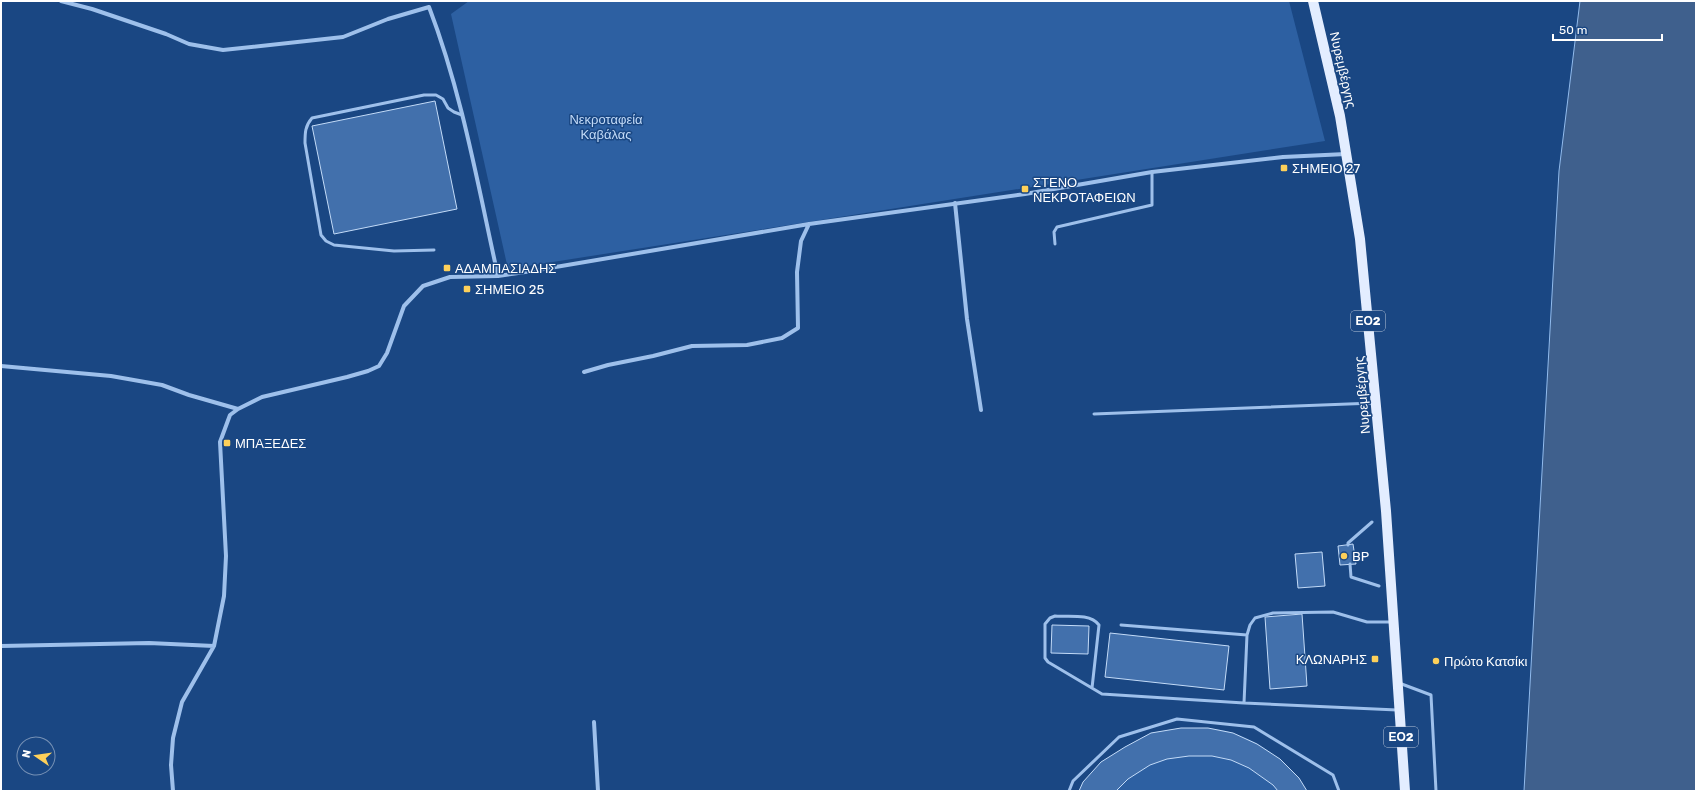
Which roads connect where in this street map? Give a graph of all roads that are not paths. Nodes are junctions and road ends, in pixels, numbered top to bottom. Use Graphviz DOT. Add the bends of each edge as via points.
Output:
graph roads {
  1 [pos="61,1"];
  2 [pos="1313,1"];
  3 [pos="462,115"];
  4 [pos="1348,154"];
  5 [pos="1152,172"];
  6 [pos="955,203"];
  7 [pos="809,224"];
  8 [pos="1055,244"];
  9 [pos="434,250"];
  10 [pos="498,276"];
  11 [pos="1,366"];
  12 [pos="584,372"];
  13 [pos="1376,403"];
  14 [pos="238,409"];
  15 [pos="982,410"];
  16 [pos="1094,414"];
  17 [pos="1372,522"];
  18 [pos="1348,545"];
  19 [pos="1350,564"];
  20 [pos="1379,586"];
  21 [pos="1393,622"];
  22 [pos="1121,625"];
  23 [pos="1247,635"];
  24 [pos="1,646"];
  25 [pos="214,646"];
  26 [pos="1397,683"];
  27 [pos="1092,688"];
  28 [pos="1244,703"];
  29 [pos="1399,710"];
  30 [pos="594,722"];
  31 [pos="173,791"];
  32 [pos="598,791"];
  33 [pos="1070,791"];
  34 [pos="1339,791"];
  35 [pos="1405,791"];
  36 [pos="1436,791"];
  1 -- 3 [label="street" via="92,9 189,44 223,50 343,37 388,19 429,7 440,35"];
  2 -- 4 [label="main road, Νυρεμβέργης / ΕΟ2"];
  3 -- 9 [label="lane" via="448,108 443,99 436,95 424,95 312,118 305,132 321,235 326,241 334,245 394,250"];
  3 -- 10 [label="street"];
  4 -- 5 [label="street" via="1283,157"];
  4 -- 13 [label="main road, Νυρεμβέργης / ΕΟ2" via="1360,239"];
  5 -- 6 [label="street"];
  5 -- 8 [label="lane" via="1152,205 1057,227 1054,232"];
  6 -- 7 [label="street"];
  6 -- 15 [label="street" via="967,319"];
  7 -- 10 [label="street"];
  7 -- 12 [label="street" via="801,241 798,328 782,338 747,345 692,346"];
  10 -- 14 [label="street" via="450,277 423,286 404,306 387,353 379,366 347,377 262,397"];
  11 -- 14 [label="street" via="118,377 162,385"];
  13 -- 16 [label="lane"];
  13 -- 21 [label="main road, Νυρεμβέργης / ΕΟ2"];
  14 -- 25 [label="street" via="230,415 220,442 226,556 224,596"];
  17 -- 18 [label="lane"];
  19 -- 20 [label="lane" via="1351,577"];
  21 -- 23 [label="lane" via="1367,622 1333,612 1273,613 1255,618"];
  21 -- 26 [label="main road, Νυρεμβέργης / ΕΟ2"];
  22 -- 23 [label="lane"];
  23 -- 28 [label="lane"];
  24 -- 25 [label="street" via="149,643"];
  25 -- 31 [label="street" via="182,702 173,738 170,765"];
  26 -- 29 [label="main road, Νυρεμβέργης / ΕΟ2"];
  26 -- 36 [label="lane" via="1431,695"];
  27 -- 27 [label="lane" via="1045,658 1045,624 1050,618 1090,618 1099,625"];
  27 -- 28 [label="lane" via="1102,694 1115,696"];
  28 -- 29 [label="lane"];
  29 -- 35 [label="main road, Νυρεμβέργης / ΕΟ2"];
  30 -- 32 [label="street"];
  33 -- 34 [label="lane" via="1073,781 1119,737 1177,718 1254,727 1333,774"];
}
